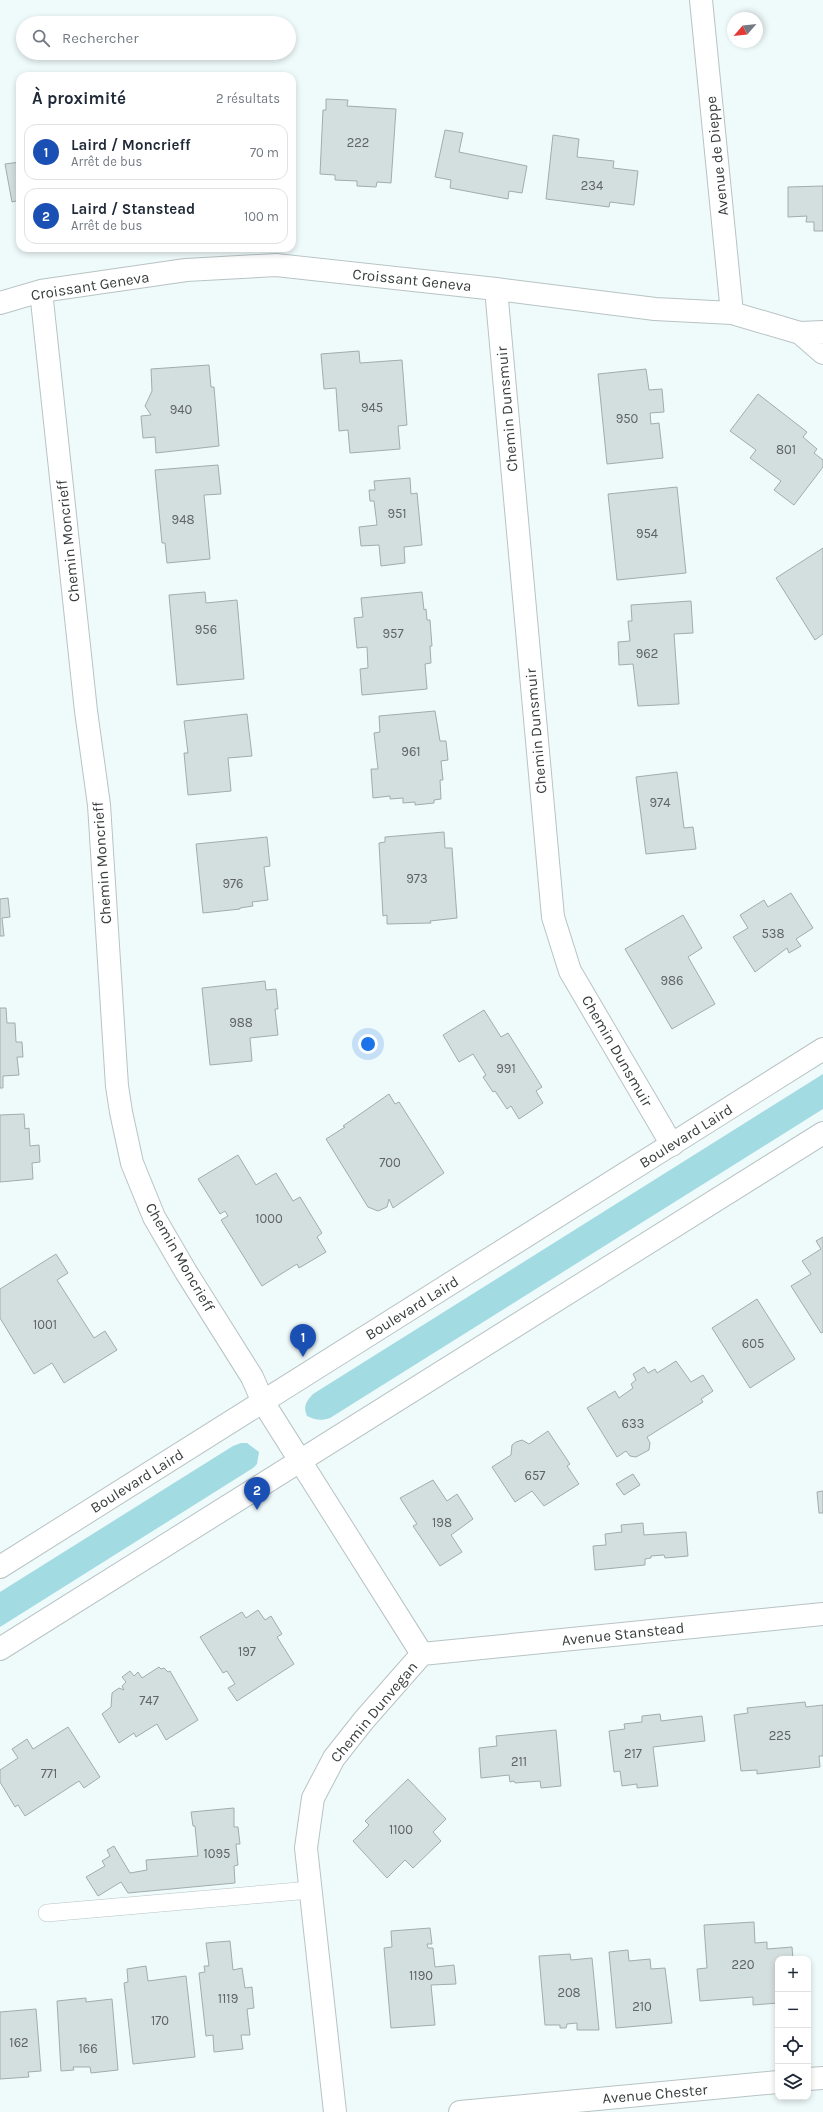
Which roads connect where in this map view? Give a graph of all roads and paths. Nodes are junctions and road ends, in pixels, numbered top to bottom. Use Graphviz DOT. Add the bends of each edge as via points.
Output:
graph roads {
  1 [pos="701,0"];
  2 [pos="496,289"];
  3 [pos="41,292"];
  4 [pos="0,303"];
  5 [pos="732,313"];
  6 [pos="823,332"];
  7 [pos="800,333"];
  8 [pos="823,354"];
  9 [pos="823,1049"];
  10 [pos="823,1133"];
  11 [pos="672,1145"];
  12 [pos="263,1402"];
  13 [pos="301,1460"];
  14 [pos="0,1567"];
  15 [pos="823,1614"];
  16 [pos="0,1649"];
  17 [pos="422,1654"];
  18 [pos="310,1890"];
  19 [pos="47,1913"];
  20 [pos="823,2078"];
  21 [pos="811,2079"];
  22 [pos="775,2082"];
  23 [pos="335,2112"];
  24 [pos="460,2112"];
  1 -- 5 [label="street, Avenue de Dieppe"];
  2 -- 3 [label="street, Croissant Geneva" via="276,265 186,270"];
  2 -- 5 [label="street, Croissant Geneva" via="655,309"];
  2 -- 11 [label="street, Chemin Dunsmuir" via="553,917 570,971"];
  3 -- 4 [label="street, Croissant Geneva"];
  3 -- 12 [label="street, Chemin Moncrieff" via="99,804 117,1086 121,1112 132,1163 154,1217 252,1377"];
  5 -- 7 [label="street, Croissant Geneva"];
  6 -- 7 [label="street, Croissant Geneva"];
  7 -- 8 [label="street"];
  9 -- 11 [label="street, Boulevard Laird"];
  10 -- 13 [label="street"];
  11 -- 12 [label="street, Boulevard Laird"];
  12 -- 13 [label="street, Chemin Dunvegan"];
  12 -- 14 [label="street, Boulevard Laird"];
  13 -- 16 [label="street"];
  13 -- 17 [label="street, Chemin Dunvegan"];
  15 -- 17 [label="street, Avenue Stanstead"];
  17 -- 18 [label="street, Chemin Dunvegan" via="334,1758 313,1798 306,1848"];
  18 -- 19 [label="lane"];
  18 -- 23 [label="street, Chemin Dunvegan"];
  20 -- 21 [label="street"];
  22 -- 24 [label="street, Avenue Chester"];
}
